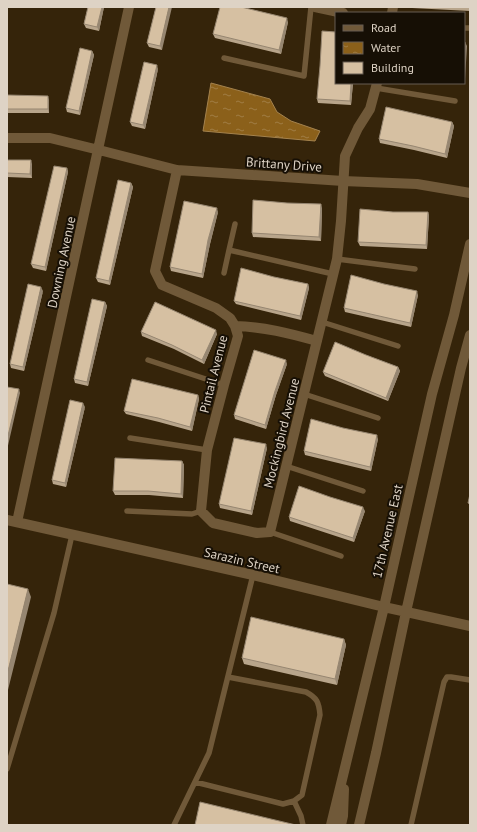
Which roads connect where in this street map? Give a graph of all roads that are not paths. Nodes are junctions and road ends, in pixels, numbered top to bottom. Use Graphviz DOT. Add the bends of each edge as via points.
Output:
graph roads {
  1 [pos="130,7"];
  2 [pos="311,7"];
  3 [pos="315,7"];
  4 [pos="338,12"];
  5 [pos="224,58"];
  6 [pos="376,86"];
  7 [pos="455,101"];
  8 [pos="7,138"];
  9 [pos="99,150"];
  10 [pos="178,170"];
  11 [pos="344,181"];
  12 [pos="470,192"];
  13 [pos="235,224"];
  14 [pos="470,244"];
  15 [pos="229,250"];
  16 [pos="336,259"];
  17 [pos="415,269"];
  18 [pos="224,273"];
  19 [pos="333,274"];
  20 [pos="322,322"];
  21 [pos="235,326"];
  22 [pos="470,335"];
  23 [pos="317,341"];
  24 [pos="398,346"];
  25 [pos="148,360"];
  26 [pos="224,385"];
  27 [pos="304,394"];
  28 [pos="378,418"];
  29 [pos="130,438"];
  30 [pos="207,450"];
  31 [pos="286,466"];
  32 [pos="363,491"];
  33 [pos="127,511"];
  34 [pos="201,511"];
  35 [pos="12,521"];
  36 [pos="270,532"];
  37 [pos="72,535"];
  38 [pos="341,556"];
  39 [pos="253,575"];
  40 [pos="384,607"];
  41 [pos="406,612"];
  42 [pos="470,626"];
  43 [pos="228,678"];
  44 [pos="470,680"];
  45 [pos="345,767"];
  46 [pos="7,769"];
  47 [pos="195,782"];
  48 [pos="294,801"];
  49 [pos="174,825"];
  50 [pos="303,825"];
  51 [pos="331,825"];
  52 [pos="341,825"];
  53 [pos="359,825"];
  54 [pos="411,825"];
  1 -- 9 [label="street, Downing Avenue"];
  2 -- 5 [label="lane" via="304,76"];
  3 -- 4 [label="street"];
  6 -- 7 [label="lane"];
  6 -- 11 [label="street, Mockingbird Avenue" via="370,109 345,156"];
  8 -- 9 [label="street, Brittany Drive" via="50,138"];
  9 -- 10 [label="street, Brittany Drive"];
  9 -- 35 [label="street, Downing Avenue"];
  10 -- 11 [label="street, Brittany Drive"];
  10 -- 21 [label="street, Pintail Avenue" via="155,271 162,285 216,308 230,318"];
  11 -- 12 [label="street, Brittany Drive" via="417,184"];
  11 -- 16 [label="street, Mockingbird Avenue"];
  13 -- 15 [label="lane"];
  14 -- 40 [label="street, 17th Avenue East" via="432,394"];
  15 -- 18 [label="lane"];
  15 -- 19 [label="lane"];
  16 -- 17 [label="lane"];
  16 -- 19 [label="street, Mockingbird Avenue"];
  19 -- 20 [label="street, Mockingbird Avenue"];
  20 -- 23 [label="street, Mockingbird Avenue"];
  20 -- 24 [label="lane"];
  21 -- 23 [label="street" via="268,329"];
  21 -- 26 [label="street, Pintail Avenue" via="238,336"];
  22 -- 41 [label="street"];
  23 -- 27 [label="street, Mockingbird Avenue"];
  25 -- 26 [label="lane"];
  26 -- 30 [label="street, Pintail Avenue"];
  27 -- 28 [label="lane"];
  27 -- 31 [label="street, Mockingbird Avenue"];
  29 -- 30 [label="lane"];
  30 -- 34 [label="street, Pintail Avenue"];
  31 -- 32 [label="lane"];
  31 -- 36 [label="street, Mockingbird Avenue"];
  33 -- 34 [label="lane" via="192,514"];
  34 -- 36 [label="street" via="213,523 257,533"];
  35 -- 37 [label="street, Sarazin Street"];
  36 -- 38 [label="lane"];
  37 -- 39 [label="street, Sarazin Street"];
  37 -- 46 [label="lane" via="54,613"];
  39 -- 40 [label="street, Sarazin Street"];
  39 -- 43 [label="lane"];
  40 -- 41 [label="street, Sarazin Street"];
  40 -- 45 [label="street, 17th Avenue East"];
  41 -- 42 [label="street, Sarazin Street"];
  41 -- 53 [label="street"];
  43 -- 47 [label="lane" via="209,753"];
  43 -- 48 [label="lane" via="306,692 314,696 319,705 320,715 302,795"];
  44 -- 54 [label="lane" via="451,676 444,682"];
  45 -- 51 [label="street, 17th Avenue East"];
  45 -- 52 [label="street" via="344,816"];
  47 -- 48 [label="lane" via="283,804"];
  47 -- 49 [label="lane"];
  48 -- 50 [label="lane"];
}
